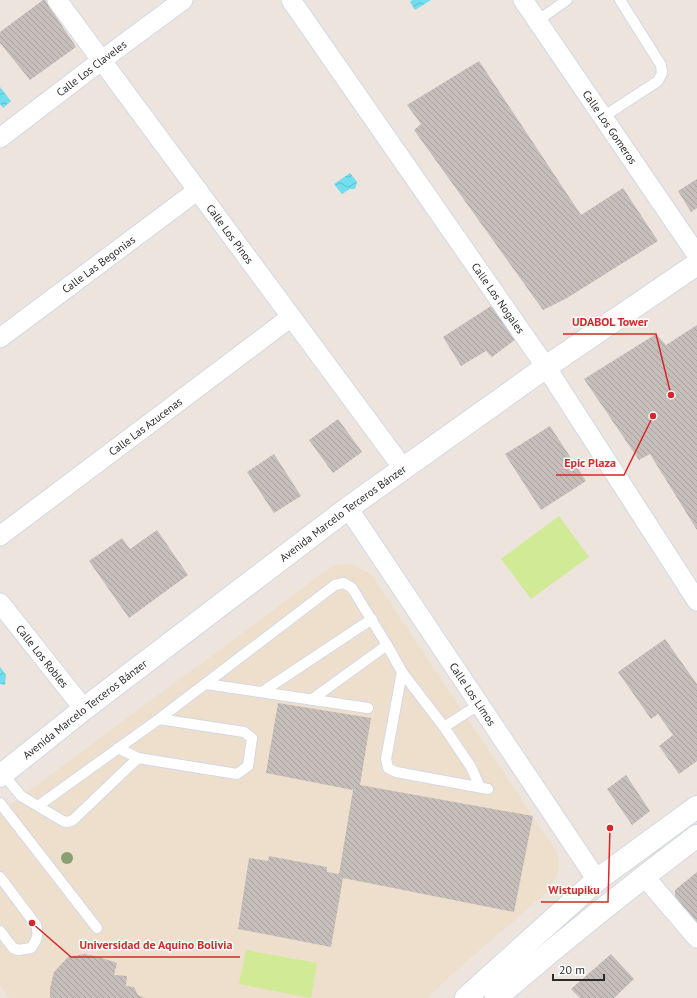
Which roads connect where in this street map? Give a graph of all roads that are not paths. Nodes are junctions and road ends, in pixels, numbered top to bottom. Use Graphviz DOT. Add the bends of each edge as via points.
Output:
graph roads {
  1 [pos="57,0"];
  2 [pos="183,0"];
  3 [pos="291,0"];
  4 [pos="523,0"];
  5 [pos="567,0"];
  6 [pos="620,0"];
  7 [pos="537,21"];
  8 [pos="102,60"];
  9 [pos="603,117"];
  10 [pos="0,138"];
  11 [pos="198,190"];
  12 [pos="697,255"];
  13 [pos="697,264"];
  14 [pos="291,317"];
  15 [pos="0,338"];
  16 [pos="546,367"];
  17 [pos="403,468"];
  18 [pos="348,508"];
  19 [pos="3,528"];
  20 [pos="697,601"];
  21 [pos="0,603"];
  22 [pos="372,619"];
  23 [pos="387,645"];
  24 [pos="402,672"];
  25 [pos="206,684"];
  26 [pos="262,692"];
  27 [pos="311,700"];
  28 [pos="480,704"];
  29 [pos="368,708"];
  30 [pos="84,709"];
  31 [pos="159,719"];
  32 [pos="444,727"];
  33 [pos="118,748"];
  34 [pos="138,758"];
  35 [pos="1,775"];
  36 [pos="0,803"];
  37 [pos="38,806"];
  38 [pos="697,807"];
  39 [pos="697,819"];
  40 [pos="697,836"];
  41 [pos="644,876"];
  42 [pos="0,877"];
  43 [pos="597,880"];
  44 [pos="97,928"];
  45 [pos="0,931"];
  46 [pos="697,938"];
  47 [pos="536,963"];
  48 [pos="466,998"];
  49 [pos="496,998"];
  1 -- 8 [label="street, Calle Los Pinos"];
  2 -- 8 [label="street, Calle Los Claveles"];
  3 -- 16 [label="street, Calle Los Nogales"];
  4 -- 7 [label="street, Calle Los Gomeros"];
  5 -- 7 [label="lane"];
  6 -- 9 [label="lane" via="661,65 662,73 658,81"];
  7 -- 9 [label="street, Calle Los Gomeros"];
  8 -- 10 [label="street, Calle Los Claveles"];
  8 -- 11 [label="street, Calle Los Pinos"];
  9 -- 12 [label="street, Calle Los Gomeros"];
  11 -- 14 [label="street, Calle Los Pinos"];
  11 -- 15 [label="street, Calle Las Begonias"];
  13 -- 16 [label="street, Avenida Marcelo Terceros Bánzer"];
  14 -- 17 [label="street, Calle Los Pinos"];
  14 -- 19 [label="street, Calle Las Azucenas"];
  16 -- 17 [label="street, Avenida Marcelo Terceros Bánzer"];
  16 -- 20 [label="street, Calle Los Nogales"];
  17 -- 18 [label="street, Avenida Marcelo Terceros Bánzer"];
  18 -- 28 [label="street, Calle Los Limos"];
  18 -- 30 [label="street, Avenida Marcelo Terceros Bánzer"];
  21 -- 30 [label="street, Calle Los Robles"];
  22 -- 23 [label="lane"];
  22 -- 25 [label="lane" via="352,588 344,583 335,585"];
  22 -- 26 [label="lane"];
  23 -- 24 [label="lane"];
  23 -- 27 [label="lane"];
  24 -- 32 [label="lane"];
  24 -- 32 [label="lane" via="386,759 388,768 396,772 484,788"];
  25 -- 26 [label="lane"];
  25 -- 31 [label="lane"];
  26 -- 27 [label="lane"];
  27 -- 29 [label="lane"];
  28 -- 32 [label="lane"];
  28 -- 43 [label="street, Calle Los Limos"];
  30 -- 35 [label="street, Avenida Marcelo Terceros Bánzer"];
  31 -- 33 [label="lane"];
  31 -- 34 [label="lane" via="244,732 252,738 248,766 237,774"];
  33 -- 34 [label="lane"];
  33 -- 37 [label="lane"];
  34 -- 37 [label="lane" via="73,820 64,821"];
  35 -- 37 [label="lane" via="21,796"];
  36 -- 44 [label="lane"];
  38 -- 43 [label="street"];
  39 -- 41 [label="street" via="645,858 641,868"];
  40 -- 41 [label="street"];
  41 -- 46 [label="street"];
  41 -- 47 [label="street"];
  42 -- 45 [label="lane" via="36,925 38,932 31,948 18,950 13,948"];
  43 -- 47 [label="street" via="599,887 592,903 548,944"];
  43 -- 48 [label="street"];
  47 -- 49 [label="street"];
}
